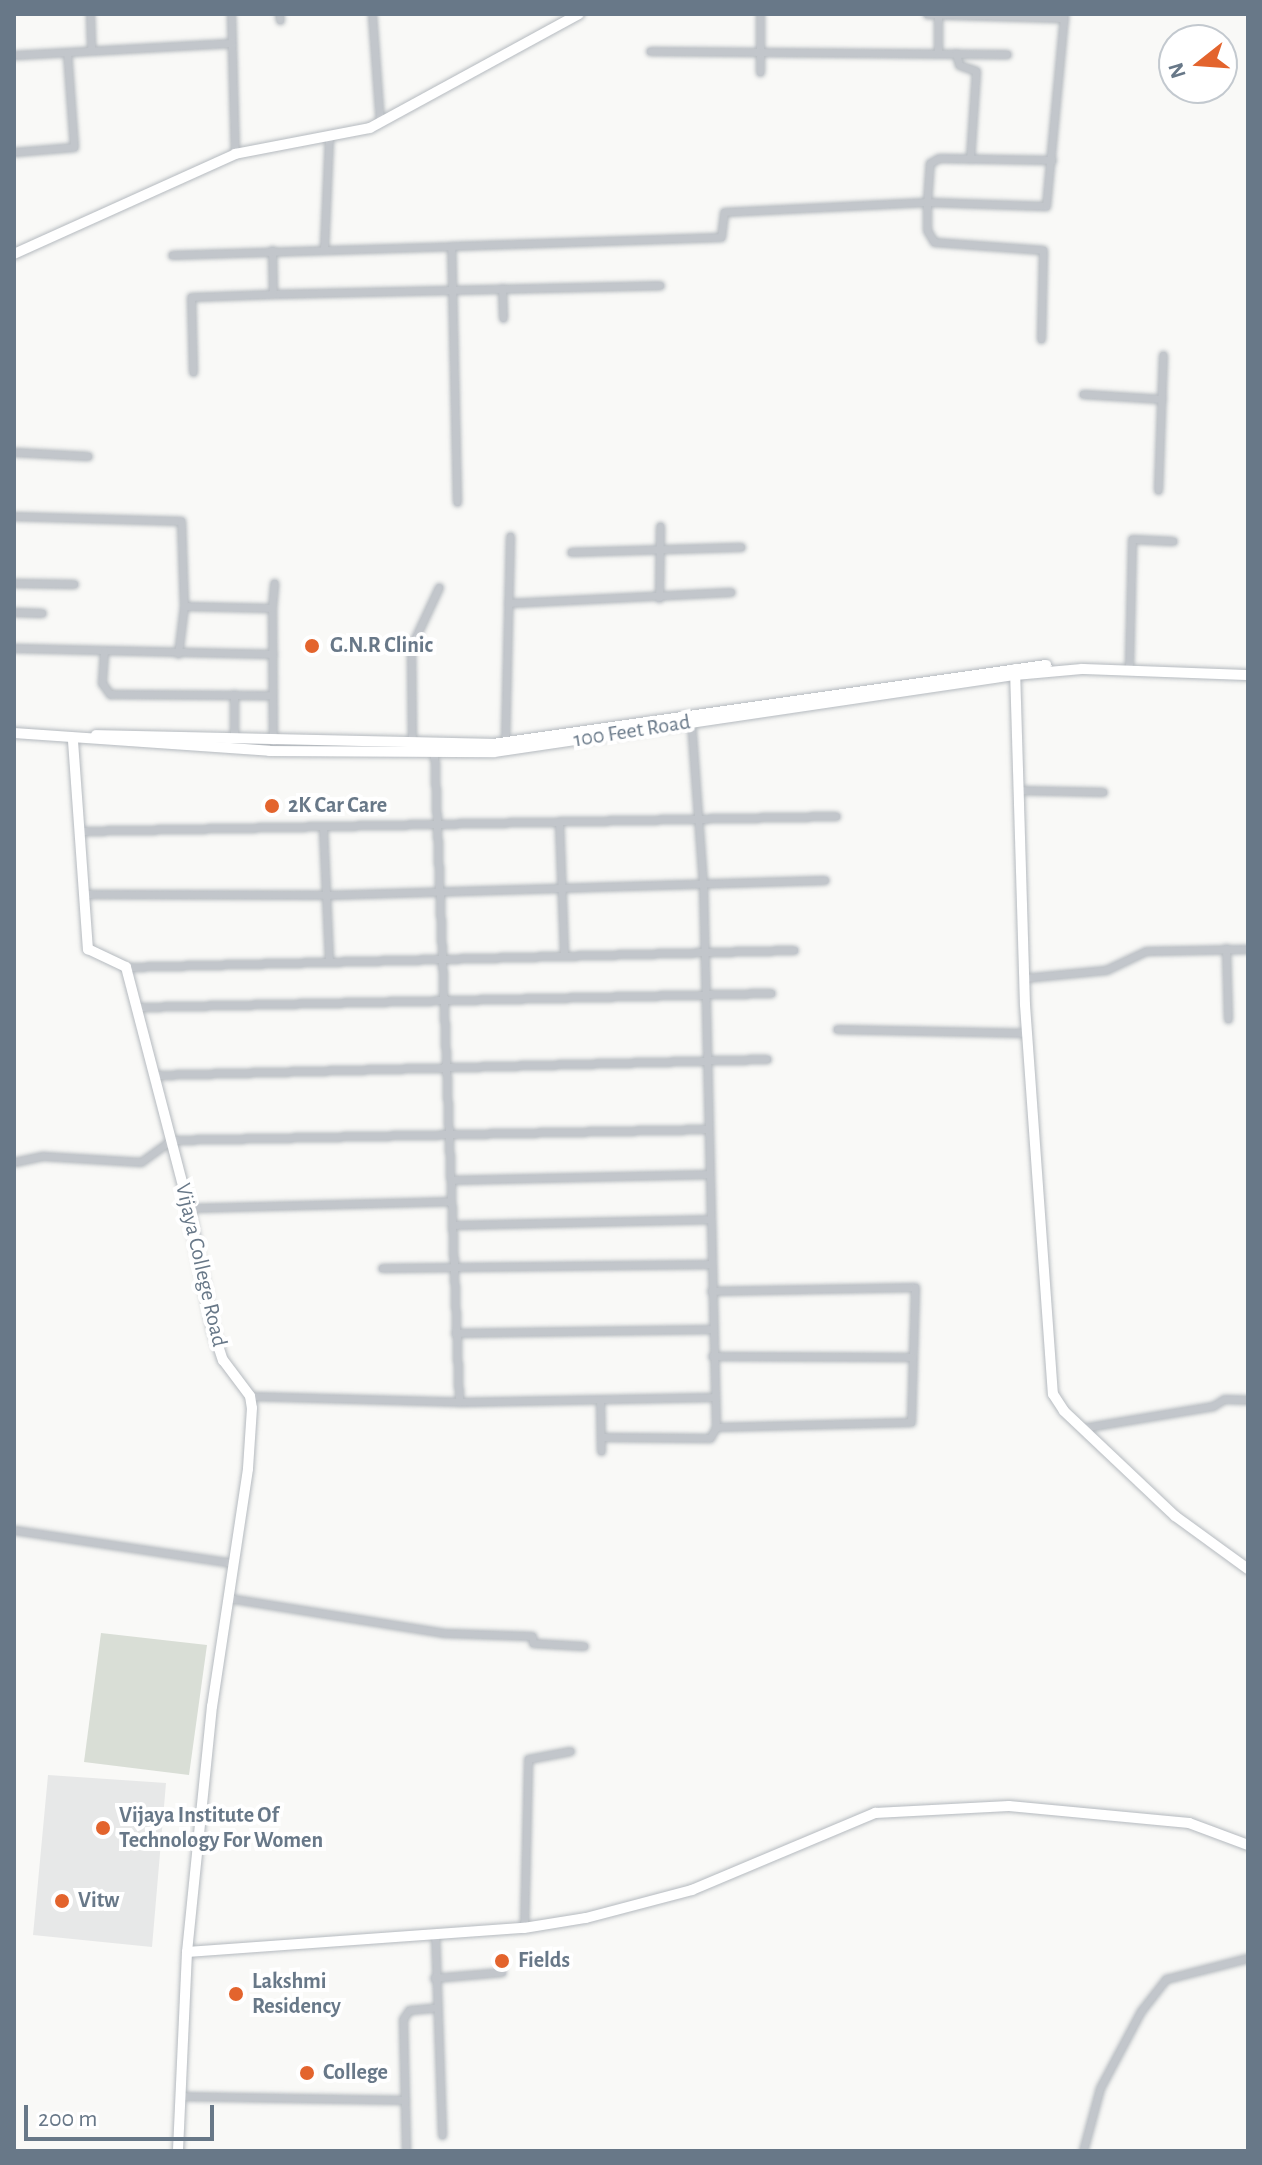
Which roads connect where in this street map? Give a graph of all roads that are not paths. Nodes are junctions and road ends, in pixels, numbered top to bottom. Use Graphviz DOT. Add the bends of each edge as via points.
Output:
graph roads {
  1 [pos="90,14"];
  2 [pos="231,14"];
  3 [pos="372,14"];
  4 [pos="579,14"];
  5 [pos="760,14"];
  6 [pos="927,14"];
  7 [pos="938,14"];
  8 [pos="1064,16"];
  9 [pos="232,43"];
  10 [pos="91,49"];
  11 [pos="760,49"];
  12 [pos="650,51"];
  13 [pos="938,51"];
  14 [pos="67,52"];
  15 [pos="956,53"];
  16 [pos="1007,54"];
  17 [pos="14,55"];
  18 [pos="760,72"];
  19 [pos="380,123"];
  20 [pos="329,136"];
  21 [pos="14,152"];
  22 [pos="235,154"];
  23 [pos="970,159"];
  24 [pos="1052,160"];
  25 [pos="927,202"];
  26 [pos="451,246"];
  27 [pos="324,248"];
  28 [pos="272,250"];
  29 [pos="14,254"];
  30 [pos="172,255"];
  31 [pos="660,285"];
  32 [pos="502,288"];
  33 [pos="453,289"];
  34 [pos="273,294"];
  35 [pos="503,318"];
  36 [pos="1041,339"];
  37 [pos="1163,355"];
  38 [pos="193,372"];
  39 [pos="1083,394"];
  40 [pos="1162,399"];
  41 [pos="14,452"];
  42 [pos="88,456"];
  43 [pos="1158,490"];
  44 [pos="457,502"];
  45 [pos="14,516"];
  46 [pos="660,526"];
  47 [pos="510,536"];
  48 [pos="1173,541"];
  49 [pos="741,547"];
  50 [pos="660,549"];
  51 [pos="571,552"];
  52 [pos="14,583"];
  53 [pos="274,583"];
  54 [pos="74,584"];
  55 [pos="439,587"];
  56 [pos="731,592"];
  57 [pos="659,598"];
  58 [pos="508,603"];
  59 [pos="184,606"];
  60 [pos="272,608"];
  61 [pos="14,612"];
  62 [pos="42,613"];
  63 [pos="14,648"];
  64 [pos="104,652"];
  65 [pos="178,654"];
  66 [pos="273,654"];
  67 [pos="1129,664"];
  68 [pos="1015,671"];
  69 [pos="1248,672"];
  70 [pos="234,694"];
  71 [pos="272,695"];
  72 [pos="691,722"];
  73 [pos="14,727"];
  74 [pos="14,733"];
  75 [pos="73,741"];
  76 [pos="234,741"];
  77 [pos="505,741"];
  78 [pos="273,743"];
  79 [pos="412,743"];
  80 [pos="434,748"];
  81 [pos="1018,790"];
  82 [pos="1103,792"];
  83 [pos="836,816"];
  84 [pos="700,817"];
  85 [pos="559,822"];
  86 [pos="436,824"];
  87 [pos="323,828"];
  88 [pos="81,831"];
  89 [pos="825,880"];
  90 [pos="703,884"];
  91 [pos="563,886"];
  92 [pos="438,889"];
  93 [pos="84,894"];
  94 [pos="325,895"];
  95 [pos="1226,948"];
  96 [pos="1248,949"];
  97 [pos="794,950"];
  98 [pos="564,954"];
  99 [pos="704,954"];
  100 [pos="442,958"];
  101 [pos="329,961"];
  102 [pos="126,967"];
  103 [pos="1024,978"];
  104 [pos="771,993"];
  105 [pos="705,994"];
  106 [pos="444,998"];
  107 [pos="140,1007"];
  108 [pos="1228,1019"];
  109 [pos="837,1029"];
  110 [pos="1027,1033"];
  111 [pos="767,1059"];
  112 [pos="707,1060"];
  113 [pos="447,1068"];
  114 [pos="156,1075"];
  115 [pos="708,1129"];
  116 [pos="449,1135"];
  117 [pos="171,1140"];
  118 [pos="14,1162"];
  119 [pos="710,1174"];
  120 [pos="451,1180"];
  121 [pos="449,1201"];
  122 [pos="189,1208"];
  123 [pos="709,1219"];
  124 [pos="453,1225"];
  125 [pos="710,1264"];
  126 [pos="382,1268"];
  127 [pos="454,1268"];
  128 [pos="711,1291"];
  129 [pos="712,1329"];
  130 [pos="455,1333"];
  131 [pos="712,1356"];
  132 [pos="911,1357"];
  133 [pos="250,1396"];
  134 [pos="713,1397"];
  135 [pos="600,1400"];
  136 [pos="1248,1400"];
  137 [pos="459,1402"];
  138 [pos="716,1427"];
  139 [pos="1082,1428"];
  140 [pos="602,1437"];
  141 [pos="601,1451"];
  142 [pos="14,1530"];
  143 [pos="233,1563"];
  144 [pos="1248,1569"];
  145 [pos="228,1598"];
  146 [pos="584,1646"];
  147 [pos="570,1751"];
  148 [pos="1248,1845"];
  149 [pos="524,1928"];
  150 [pos="435,1933"];
  151 [pos="187,1952"];
  152 [pos="1248,1958"];
  153 [pos="502,1972"];
  154 [pos="434,1978"];
  155 [pos="434,2008"];
  156 [pos="178,2096"];
  157 [pos="405,2100"];
  158 [pos="442,2135"];
  159 [pos="178,2151"];
  160 [pos="406,2151"];
  161 [pos="1083,2151"];
  1 -- 10 [label="street"];
  2 -- 9 [label="street"];
  3 -- 19 [label="street"];
  4 -- 19 [label="street" via="416,98"];
  5 -- 11 [label="street"];
  6 -- 7 [label="street"];
  7 -- 8 [label="street"];
  7 -- 13 [label="street"];
  8 -- 24 [label="street"];
  9 -- 10 [label="street"];
  9 -- 22 [label="street"];
  10 -- 14 [label="street"];
  11 -- 12 [label="street"];
  11 -- 13 [label="street"];
  11 -- 18 [label="street"];
  13 -- 15 [label="street"];
  14 -- 17 [label="street"];
  14 -- 21 [label="street" via="74,147"];
  15 -- 16 [label="street"];
  15 -- 23 [label="street" via="959,65 976,71"];
  19 -- 20 [label="street"];
  20 -- 22 [label="street"];
  20 -- 27 [label="street"];
  22 -- 29 [label="street"];
  23 -- 24 [label="street"];
  23 -- 25 [label="street" via="930,163"];
  24 -- 25 [label="street" via="1046,206"];
  25 -- 26 [label="street" via="724,212 721,237"];
  25 -- 36 [label="street" via="927,230 934,242 1043,250"];
  26 -- 27 [label="street"];
  26 -- 33 [label="street"];
  27 -- 28 [label="street"];
  28 -- 30 [label="street"];
  28 -- 34 [label="street"];
  31 -- 32 [label="street"];
  32 -- 33 [label="street"];
  32 -- 35 [label="street"];
  33 -- 34 [label="street"];
  33 -- 44 [label="street"];
  34 -- 38 [label="street" via="191,297"];
  37 -- 40 [label="street"];
  39 -- 40 [label="street"];
  40 -- 43 [label="street"];
  41 -- 42 [label="street"];
  45 -- 59 [label="street" via="181,521"];
  46 -- 50 [label="street"];
  47 -- 58 [label="street"];
  48 -- 67 [label="street" via="1132,539"];
  49 -- 50 [label="street"];
  50 -- 51 [label="street"];
  50 -- 57 [label="street"];
  52 -- 54 [label="street"];
  53 -- 60 [label="street"];
  55 -- 79 [label="street" via="411,647"];
  56 -- 57 [label="street"];
  57 -- 58 [label="street"];
  58 -- 77 [label="street"];
  59 -- 60 [label="street"];
  59 -- 65 [label="street"];
  60 -- 66 [label="street"];
  61 -- 62 [label="street"];
  63 -- 64 [label="street"];
  64 -- 65 [label="street"];
  64 -- 70 [label="street" via="102,683 110,694"];
  65 -- 66 [label="street"];
  66 -- 71 [label="street"];
  67 -- 68 [label="street, 100 Feet Road"];
  67 -- 69 [label="street, 100 Feet Road"];
  68 -- 69 [label="street, 100 Feet Road"];
  68 -- 72 [label="street, 100 Feet Road"];
  68 -- 77 [label="street, 100 Feet Road"];
  68 -- 81 [label="street"];
  70 -- 71 [label="street"];
  70 -- 76 [label="street"];
  71 -- 78 [label="street"];
  72 -- 80 [label="street, 100 Feet Road" via="494,752"];
  72 -- 84 [label="street"];
  73 -- 76 [label="street, 100 Feet Road"];
  74 -- 75 [label="street, 100 Feet Road"];
  75 -- 80 [label="street, 100 Feet Road" via="269,751"];
  75 -- 88 [label="street"];
  76 -- 78 [label="street, 100 Feet Road"];
  77 -- 80 [label="street, 100 Feet Road"];
  78 -- 79 [label="street, 100 Feet Road"];
  79 -- 80 [label="street, 100 Feet Road"];
  80 -- 86 [label="street"];
  81 -- 82 [label="street"];
  81 -- 103 [label="street"];
  83 -- 84 [label="street"];
  84 -- 85 [label="street"];
  84 -- 90 [label="street"];
  85 -- 86 [label="street"];
  85 -- 91 [label="street"];
  86 -- 87 [label="street"];
  86 -- 92 [label="street"];
  87 -- 88 [label="street"];
  87 -- 94 [label="street"];
  88 -- 93 [label="street"];
  89 -- 90 [label="street"];
  90 -- 91 [label="street"];
  90 -- 99 [label="street"];
  91 -- 92 [label="street"];
  91 -- 98 [label="street"];
  92 -- 94 [label="street"];
  92 -- 100 [label="street"];
  93 -- 94 [label="street"];
  93 -- 102 [label="street" via="88,949"];
  94 -- 101 [label="street"];
  95 -- 96 [label="street"];
  95 -- 103 [label="street" via="1146,951 1106,970"];
  95 -- 108 [label="street"];
  97 -- 99 [label="street"];
  98 -- 99 [label="street"];
  98 -- 100 [label="street"];
  99 -- 105 [label="street"];
  100 -- 101 [label="street"];
  100 -- 106 [label="street"];
  101 -- 102 [label="street"];
  102 -- 107 [label="street, Vijaya College Road"];
  103 -- 110 [label="street"];
  104 -- 105 [label="street"];
  105 -- 106 [label="street"];
  105 -- 112 [label="street"];
  106 -- 107 [label="street"];
  106 -- 113 [label="street"];
  107 -- 114 [label="street, Vijaya College Road"];
  109 -- 110 [label="street"];
  110 -- 139 [label="street" via="1049,1373 1053,1394"];
  111 -- 112 [label="street"];
  112 -- 113 [label="street"];
  112 -- 115 [label="street"];
  113 -- 114 [label="street"];
  113 -- 116 [label="street"];
  114 -- 117 [label="street, Vijaya College Road"];
  115 -- 116 [label="street"];
  115 -- 119 [label="street"];
  116 -- 117 [label="street"];
  116 -- 120 [label="street"];
  117 -- 118 [label="street" via="141,1162 43,1156"];
  117 -- 122 [label="street, Vijaya College Road"];
  119 -- 120 [label="street"];
  119 -- 123 [label="street"];
  120 -- 121 [label="street"];
  121 -- 122 [label="street"];
  121 -- 124 [label="street"];
  122 -- 133 [label="street, Vijaya College Road" via="220,1352"];
  123 -- 124 [label="street"];
  123 -- 125 [label="street"];
  124 -- 127 [label="street"];
  125 -- 127 [label="street"];
  125 -- 128 [label="street"];
  126 -- 127 [label="street"];
  127 -- 130 [label="street"];
  128 -- 129 [label="street"];
  128 -- 132 [label="street" via="915,1287"];
  129 -- 130 [label="street"];
  129 -- 131 [label="street"];
  130 -- 137 [label="street"];
  131 -- 132 [label="street"];
  131 -- 134 [label="street"];
  132 -- 138 [label="street" via="911,1422"];
  133 -- 137 [label="street"];
  133 -- 143 [label="street" via="253,1429"];
  134 -- 135 [label="street"];
  134 -- 138 [label="street"];
  135 -- 137 [label="street"];
  135 -- 140 [label="street"];
  136 -- 139 [label="street" via="1224,1399 1213,1406"];
  138 -- 140 [label="street" via="710,1438"];
  139 -- 144 [label="street" via="1175,1516"];
  140 -- 141 [label="street"];
  142 -- 143 [label="street"];
  143 -- 145 [label="street"];
  145 -- 146 [label="street" via="444,1633 532,1636 533,1643"];
  145 -- 151 [label="street"];
  147 -- 149 [label="street" via="528,1757"];
  148 -- 149 [label="street" via="1189,1823 1009,1806 875,1813 656,1903"];
  149 -- 150 [label="street"];
  150 -- 151 [label="street"];
  150 -- 154 [label="street"];
  151 -- 156 [label="street"];
  152 -- 161 [label="street" via="1166,1979 1141,2011 1100,2088"];
  153 -- 154 [label="street"];
  154 -- 155 [label="street"];
  155 -- 157 [label="street" via="409,2010 403,2019"];
  155 -- 158 [label="street"];
  156 -- 157 [label="street"];
  156 -- 159 [label="street"];
  157 -- 160 [label="street"];
}
